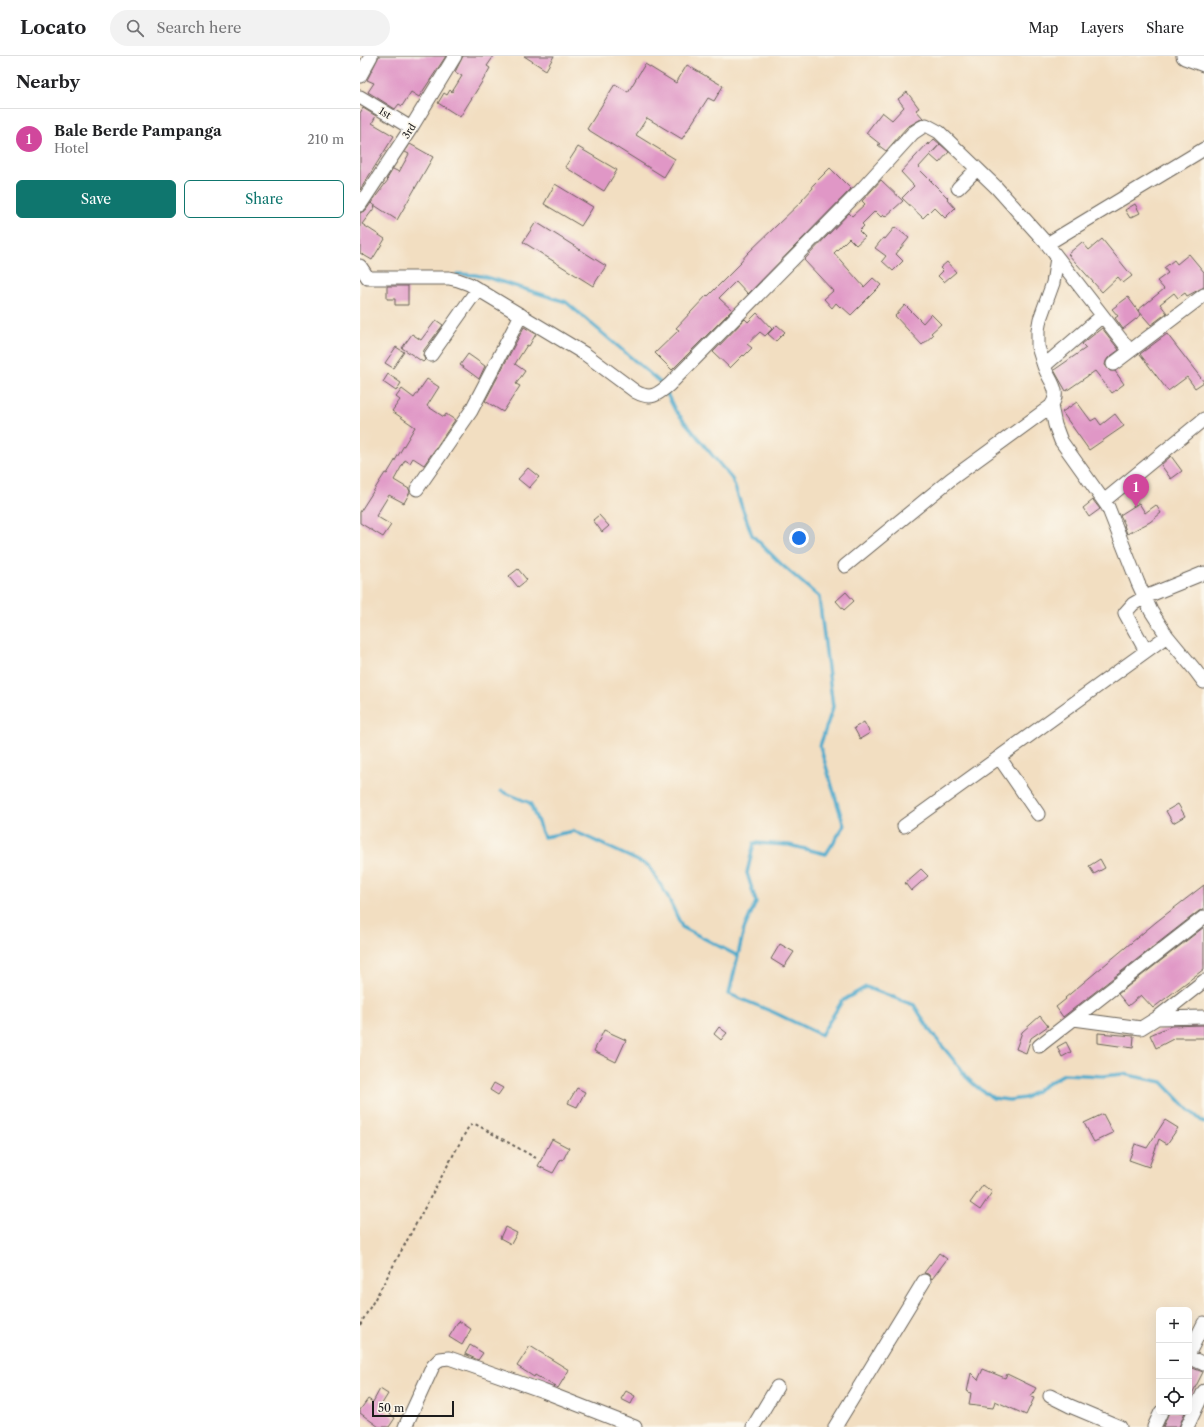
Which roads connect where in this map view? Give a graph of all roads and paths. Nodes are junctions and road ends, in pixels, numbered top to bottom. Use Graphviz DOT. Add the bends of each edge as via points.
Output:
graph roads {
  1 [pos="371,56"];
  2 [pos="455,56"];
  3 [pos="1185,56"];
  4 [pos="1204,63"];
  5 [pos="360,76"];
  6 [pos="360,97"];
  7 [pos="411,128"];
  8 [pos="1204,149"];
  9 [pos="977,169"];
  10 [pos="958,188"];
  11 [pos="360,205"];
  12 [pos="1047,244"];
  13 [pos="1057,258"];
  14 [pos="364,272"];
  15 [pos="477,290"];
  16 [pos="1204,295"];
  17 [pos="521,315"];
  18 [pos="1102,316"];
  19 [pos="1130,351"];
  20 [pos="431,355"];
  21 [pos="1113,364"];
  22 [pos="1044,366"];
  23 [pos="1051,406"];
  24 [pos="1204,419"];
  25 [pos="417,490"];
  26 [pos="1105,500"];
  27 [pos="845,566"];
  28 [pos="1204,573"];
  29 [pos="1145,597"];
  30 [pos="1167,636"];
  31 [pos="1146,651"];
  32 [pos="1204,682"];
  33 [pos="999,757"];
  34 [pos="1038,814"];
  35 [pos="904,826"];
  36 [pos="1204,917"];
  37 [pos="1204,981"];
  38 [pos="1204,1017"];
  39 [pos="1158,1018"];
  40 [pos="1074,1019"];
  41 [pos="1039,1046"];
  42 [pos="536,1158"];
  43 [pos="924,1281"];
  44 [pos="1204,1323"];
  45 [pos="360,1325"];
  46 [pos="1192,1347"];
  47 [pos="1192,1358"];
  48 [pos="1204,1364"];
  49 [pos="777,1387"];
  50 [pos="1204,1391"];
  51 [pos="1050,1396"];
  52 [pos="1160,1415"];
  53 [pos="618,1424"];
  54 [pos="405,1427"];
  55 [pos="635,1427"];
  56 [pos="753,1427"];
  57 [pos="835,1427"];
  58 [pos="1120,1427"];
  59 [pos="1154,1427"];
  60 [pos="1186,1427"];
  1 -- 5 [label="street"];
  2 -- 7 [label="street, 3rd"];
  3 -- 4 [label="main road"];
  6 -- 7 [label="street, 1st"];
  7 -- 11 [label="street, 3rd"];
  8 -- 12 [label="street"];
  9 -- 10 [label="street"];
  9 -- 12 [label="street"];
  9 -- 17 [label="street" via="932,127 926,125 918,129 862,189 657,395 648,396 636,392 585,354"];
  12 -- 13 [label="street"];
  13 -- 18 [label="street"];
  13 -- 22 [label="street" via="1053,283 1038,330 1038,347"];
  14 -- 15 [label="street" via="449,278"];
  15 -- 17 [label="street"];
  15 -- 20 [label="street"];
  16 -- 19 [label="street"];
  17 -- 25 [label="street" via="471,411"];
  18 -- 19 [label="street"];
  18 -- 22 [label="street"];
  19 -- 21 [label="street"];
  22 -- 23 [label="street" via="1056,393 1056,399"];
  23 -- 26 [label="street" via="1054,425 1061,441"];
  23 -- 27 [label="street" via="951,479"];
  24 -- 26 [label="street"];
  26 -- 29 [label="street"];
  28 -- 29 [label="street"];
  29 -- 30 [label="street"];
  29 -- 31 [label="street" via="1133,604 1125,613"];
  30 -- 31 [label="street"];
  30 -- 32 [label="street"];
  31 -- 33 [label="street"];
  33 -- 34 [label="street"];
  33 -- 35 [label="street"];
  36 -- 40 [label="street"];
  37 -- 39 [label="street"];
  38 -- 39 [label="street"];
  39 -- 40 [label="street" via="1141,1028"];
  40 -- 41 [label="street"];
  42 -- 45 [label="path" via="477,1125 469,1126 386,1282"];
  43 -- 57 [label="street"];
  44 -- 46 [label="street"];
  47 -- 48 [label="street"];
  49 -- 56 [label="street"];
  50 -- 60 [label="street"];
  51 -- 58 [label="street"];
  52 -- 59 [label="street"];
  53 -- 54 [label="street" via="543,1391 449,1358 440,1359 433,1366"];
  53 -- 55 [label="street"];
}
